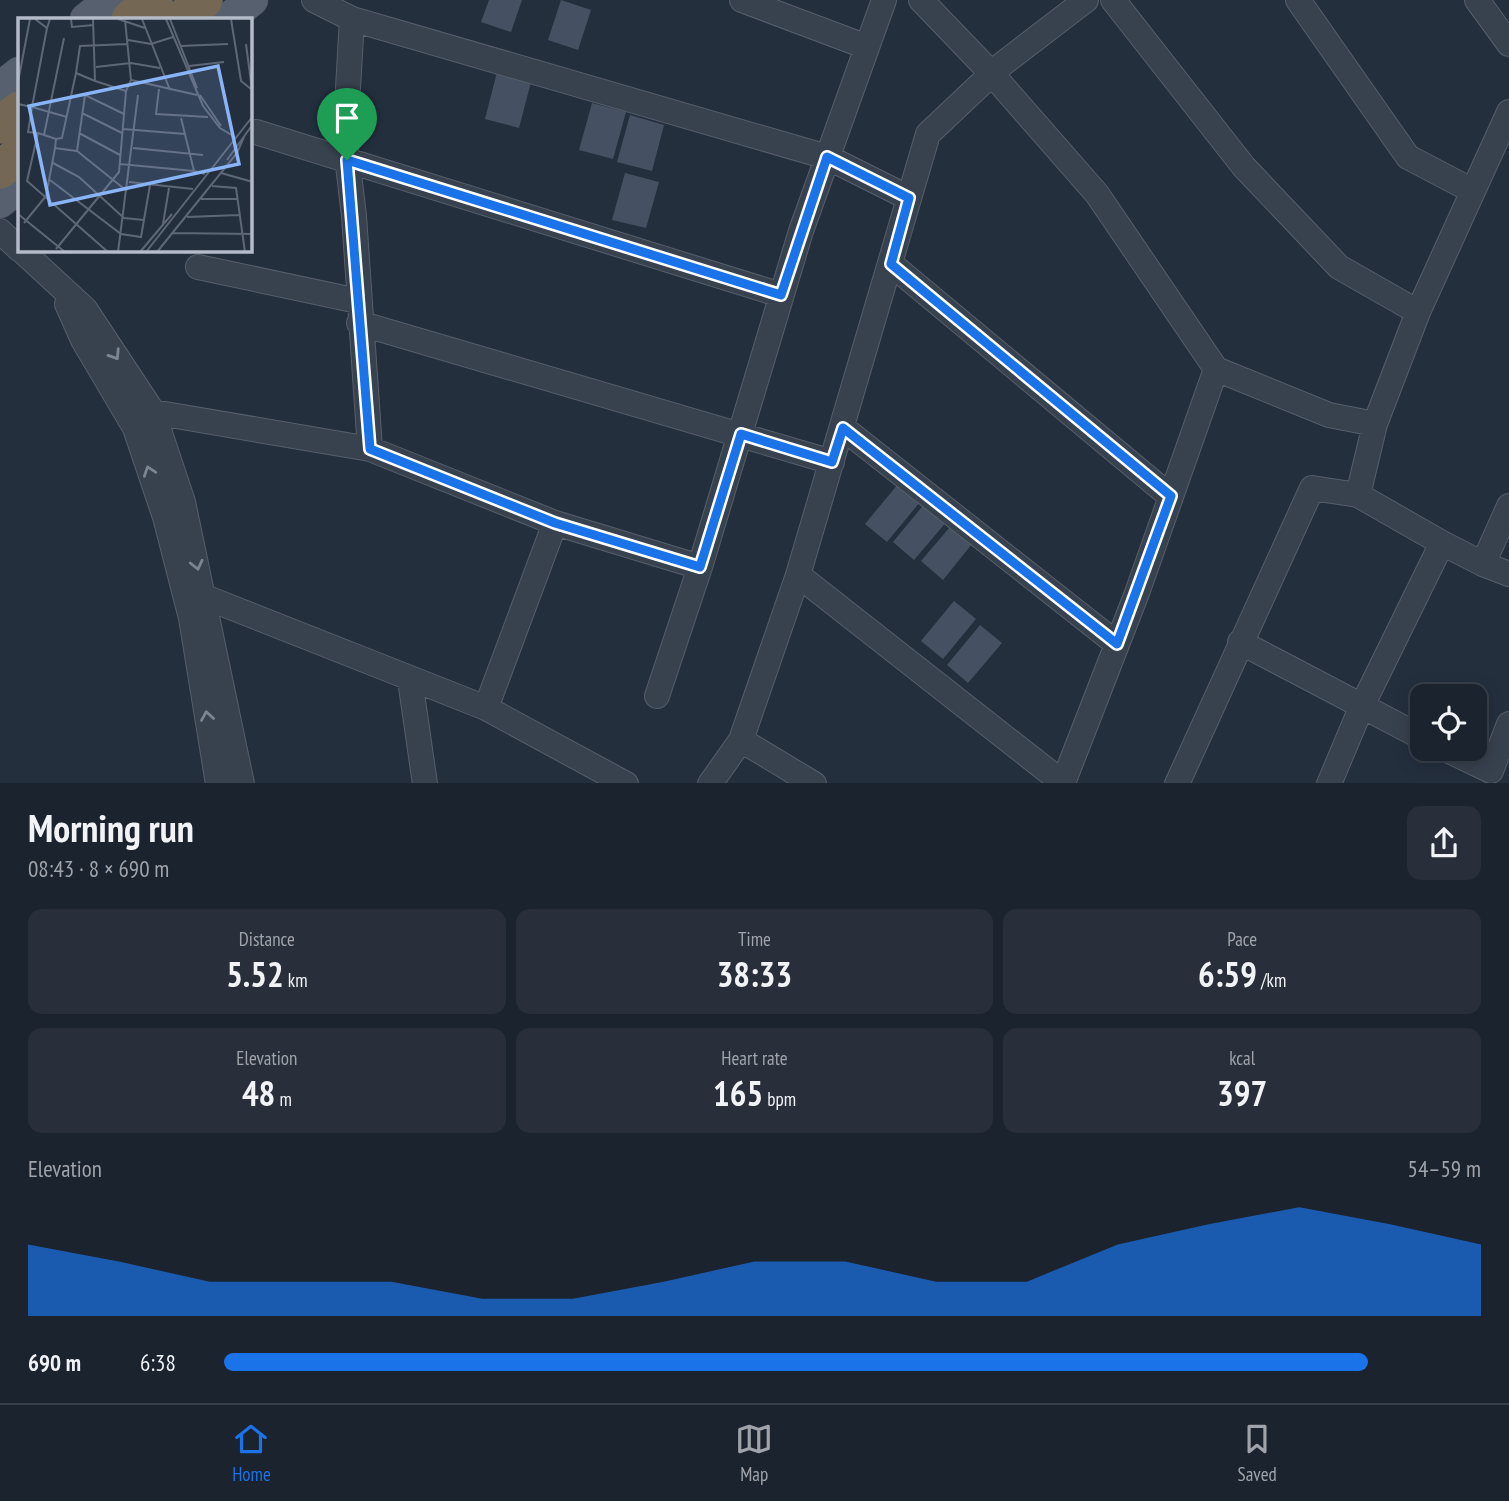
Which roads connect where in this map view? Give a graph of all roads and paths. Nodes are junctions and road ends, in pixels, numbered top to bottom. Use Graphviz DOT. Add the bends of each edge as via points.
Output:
graph roads {
  1 [pos="110,0"];
  2 [pos="154,0"];
  3 [pos="204,0"];
  4 [pos="251,0"];
  5 [pos="314,0"];
  6 [pos="742,0"];
  7 [pos="884,0"];
  8 [pos="921,0"];
  9 [pos="1086,0"];
  10 [pos="1113,0"];
  11 [pos="1298,0"];
  12 [pos="1477,0"];
  13 [pos="87,18"];
  14 [pos="131,18"];
  15 [pos="182,18"];
  16 [pos="229,18"];
  17 [pos="352,19"];
  18 [pos="1509,44"];
  19 [pos="867,47"];
  20 [pos="18,74"];
  21 [pos="992,74"];
  22 [pos="0,88"];
  23 [pos="18,111"];
  24 [pos="1509,112"];
  25 [pos="0,125"];
  26 [pos="256,132"];
  27 [pos="18,155"];
  28 [pos="827,157"];
  29 [pos="347,160"];
  30 [pos="0,170"];
  31 [pos="18,188"];
  32 [pos="1471,190"];
  33 [pos="909,198"];
  34 [pos="0,202"];
  35 [pos="0,231"];
  36 [pos="18,247"];
  37 [pos="23,252"];
  38 [pos="891,264"];
  39 [pos="198,267"];
  40 [pos="58,285"];
  41 [pos="781,295"];
  42 [pos="359,312"];
  43 [pos="1418,312"];
  44 [pos="1216,369"];
  45 [pos="153,412"];
  46 [pos="129,418"];
  47 [pos="1375,424"];
  48 [pos="843,428"];
  49 [pos="741,434"];
  50 [pos="370,449"];
  51 [pos="832,462"];
  52 [pos="1358,495"];
  53 [pos="1171,496"];
  54 [pos="171,502"];
  55 [pos="1509,506"];
  56 [pos="555,523"];
  57 [pos="1442,543"];
  58 [pos="1483,565"];
  59 [pos="700,567"];
  60 [pos="798,575"];
  61 [pos="1509,575"];
  62 [pos="205,597"];
  63 [pos="1240,642"];
  64 [pos="1117,644"];
  65 [pos="410,680"];
  66 [pos="657,696"];
  67 [pos="486,708"];
  68 [pos="1361,708"];
  69 [pos="1509,724"];
  70 [pos="1410,732"];
  71 [pos="741,740"];
  72 [pos="1466,761"];
  73 [pos="1495,778"];
  74 [pos="218,783"];
  75 [pos="242,783"];
  76 [pos="425,783"];
  77 [pos="626,783"];
  78 [pos="710,783"];
  79 [pos="814,783"];
  80 [pos="1063,783"];
  81 [pos="1177,783"];
  82 [pos="1329,783"];
  1 -- 13 [label="main road"];
  2 -- 14 [label="highway"];
  3 -- 15 [label="highway"];
  4 -- 16 [label="main road"];
  5 -- 17 [label="street"];
  6 -- 19 [label="street"];
  7 -- 19 [label="street"];
  8 -- 21 [label="street"];
  9 -- 21 [label="street"];
  10 -- 43 [label="street" via="1244,167 1339,267"];
  11 -- 32 [label="street" via="1408,157"];
  12 -- 18 [label="street"];
  17 -- 28 [label="street"];
  17 -- 29 [label="street"];
  19 -- 28 [label="street"];
  20 -- 22 [label="main road"];
  21 -- 33 [label="street" via="928,134"];
  21 -- 44 [label="street" via="1097,194"];
  23 -- 25 [label="highway"];
  24 -- 32 [label="street"];
  26 -- 29 [label="street"];
  27 -- 30 [label="highway"];
  28 -- 33 [label="street"];
  28 -- 41 [label="street"];
  29 -- 41 [label="street"];
  29 -- 42 [label="street"];
  31 -- 34 [label="main road"];
  32 -- 43 [label="street"];
  33 -- 38 [label="street"];
  35 -- 36 [label="street"];
  37 -- 40 [label="street"];
  38 -- 48 [label="street"];
  38 -- 53 [label="street"];
  39 -- 42 [label="street"];
  40 -- 45 [label="street, one-way" via="85,309"];
  40 -- 46 [label="street" via="83,340"];
  41 -- 49 [label="street"];
  42 -- 49 [label="street"];
  42 -- 50 [label="street"];
  43 -- 47 [label="street"];
  44 -- 47 [label="street" via="1329,415"];
  44 -- 53 [label="street"];
  45 -- 46 [label="street"];
  45 -- 50 [label="street"];
  45 -- 54 [label="street"];
  54 -- 46 [label="street, one-way"];
  47 -- 52 [label="street"];
  48 -- 51 [label="street"];
  48 -- 64 [label="street"];
  49 -- 51 [label="street"];
  49 -- 59 [label="street"];
  50 -- 56 [label="street"];
  51 -- 60 [label="street"];
  52 -- 57 [label="street"];
  52 -- 63 [label="street" via="1312,488"];
  53 -- 64 [label="street"];
  54 -- 62 [label="street, one-way"];
  74 -- 54 [label="street, one-way"];
  55 -- 58 [label="street"];
  56 -- 59 [label="street"];
  56 -- 67 [label="street"];
  57 -- 58 [label="street"];
  57 -- 68 [label="street"];
  58 -- 61 [label="street"];
  59 -- 66 [label="street"];
  60 -- 71 [label="street"];
  60 -- 80 [label="street"];
  62 -- 65 [label="street"];
  62 -- 75 [label="street"];
  63 -- 68 [label="street"];
  63 -- 81 [label="street"];
  64 -- 80 [label="street"];
  65 -- 67 [label="street"];
  65 -- 76 [label="street"];
  67 -- 77 [label="street"];
  68 -- 70 [label="street"];
  68 -- 82 [label="street"];
  69 -- 73 [label="street"];
  71 -- 78 [label="street"];
  71 -- 79 [label="street"];
  72 -- 73 [label="street"];
}
